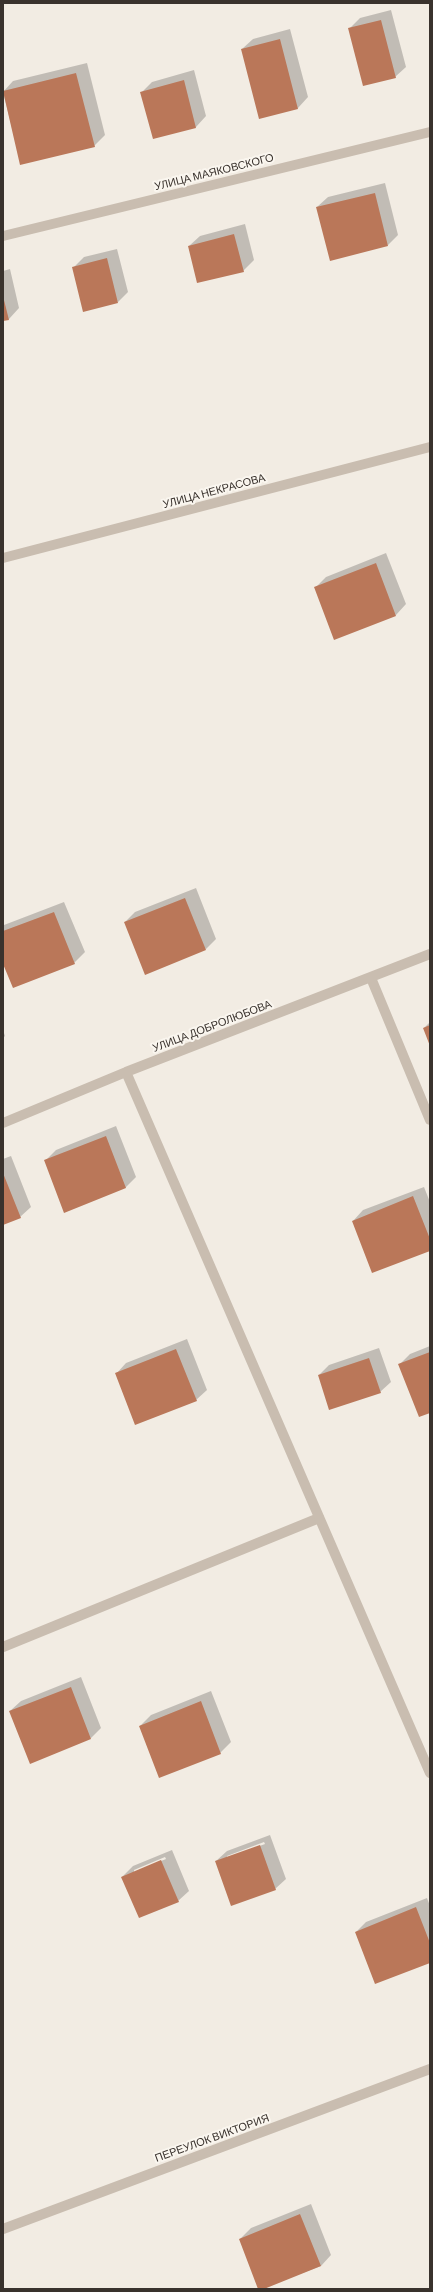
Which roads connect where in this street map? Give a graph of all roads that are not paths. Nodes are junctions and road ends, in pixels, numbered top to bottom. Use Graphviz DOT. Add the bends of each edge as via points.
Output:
graph roads {
  1 [pos="430,132"];
  2 [pos="3,236"];
  3 [pos="430,447"];
  4 [pos="3,558"];
  5 [pos="430,954"];
  6 [pos="371,978"];
  7 [pos="126,1072"];
  8 [pos="430,1120"];
  9 [pos="3,1123"];
  10 [pos="319,1518"];
  11 [pos="3,1647"];
  12 [pos="430,1773"];
  13 [pos="430,2069"];
  14 [pos="3,2229"];
  1 -- 2 [label="street, УЛИЦА МАЯКОВСКОГО"];
  3 -- 4 [label="street, УЛИЦА НЕКРАСОВА"];
  5 -- 6 [label="street, УЛИЦА ДОБРОЛЮБОВА"];
  6 -- 7 [label="street, УЛИЦА ДОБРОЛЮБОВА"];
  6 -- 8 [label="street"];
  7 -- 9 [label="street, УЛИЦА ДОБРОЛЮБОВА"];
  7 -- 10 [label="street"];
  10 -- 11 [label="street"];
  10 -- 12 [label="street"];
  13 -- 14 [label="street, ПЕРЕУЛОК ВИКТОРИЯ"];
}
